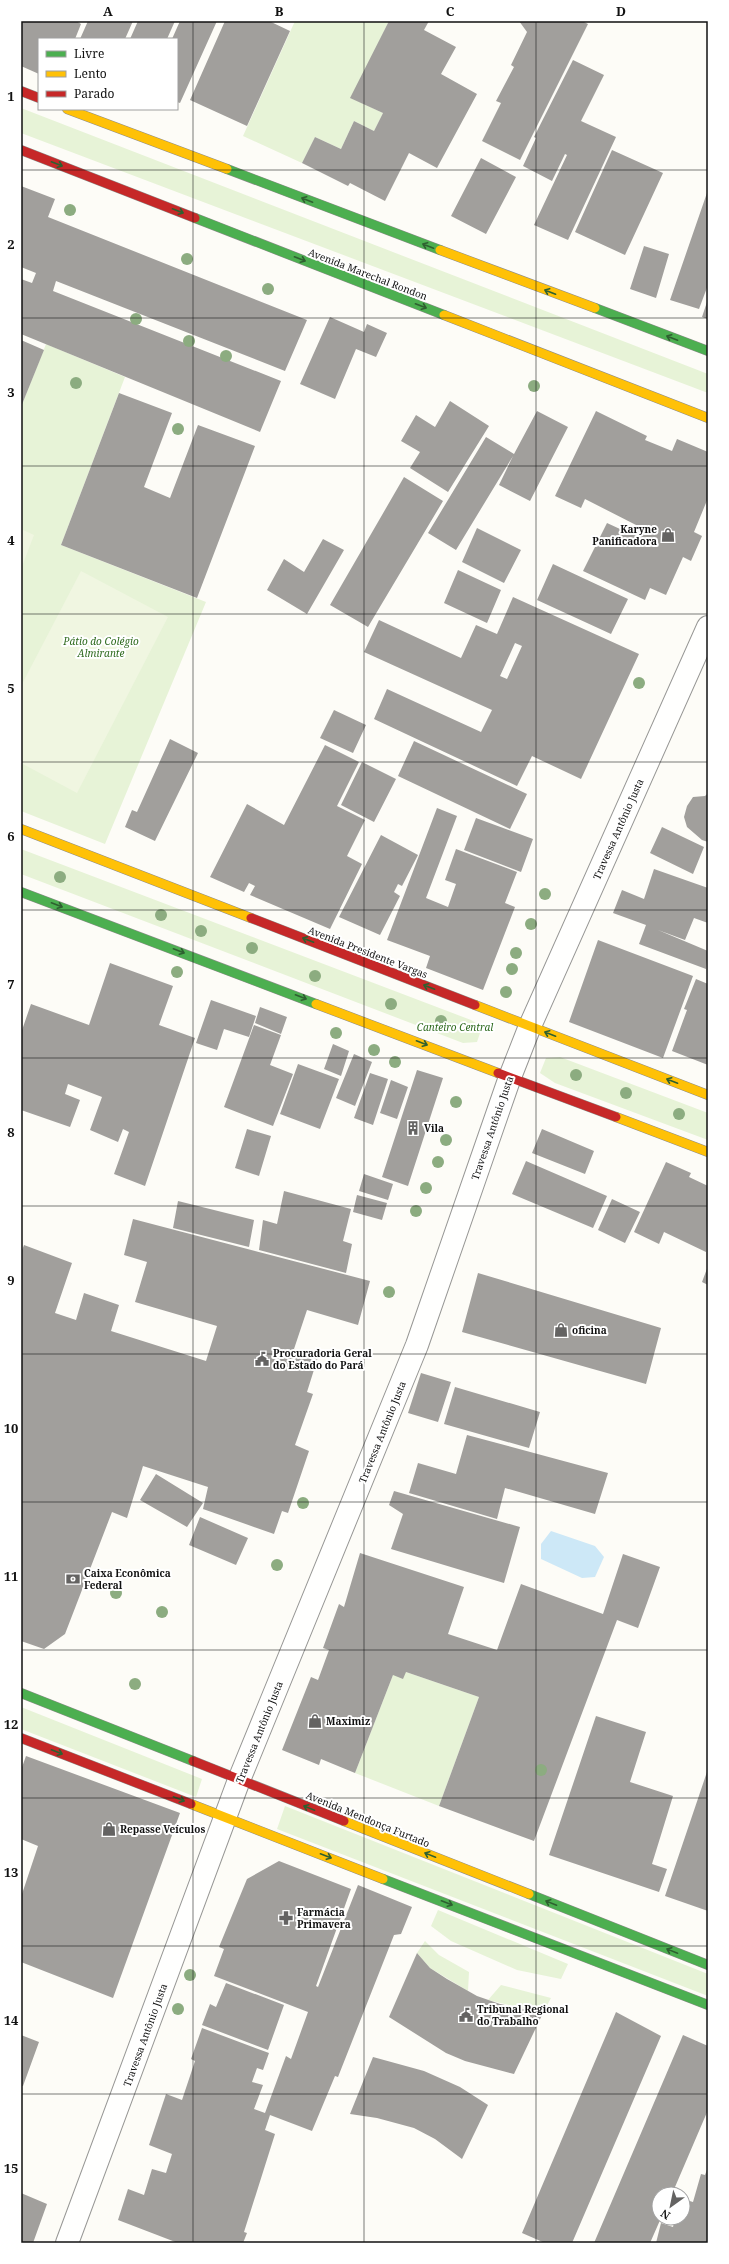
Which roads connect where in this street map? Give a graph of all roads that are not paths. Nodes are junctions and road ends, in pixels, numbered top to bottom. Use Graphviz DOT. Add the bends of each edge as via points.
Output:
graph roads {
  1 [pos="21,91"];
  2 [pos="38,98"];
  3 [pos="71,110"];
  4 [pos="21,150"];
  5 [pos="708,352"];
  6 [pos="708,418"];
  7 [pos="708,627"];
  8 [pos="21,829"];
  9 [pos="21,892"];
  10 [pos="530,1026"];
  11 [pos="510,1077"];
  12 [pos="708,1095"];
  13 [pos="708,1152"];
  14 [pos="21,1693"];
  15 [pos="21,1738"];
  16 [pos="239,1780"];
  17 [pos="226,1817"];
  18 [pos="708,1965"];
  19 [pos="708,2005"];
  20 [pos="67,2243"];
  1 -- 2 [label="street"];
  5 -- 3 [label="street, one-way"];
  4 -- 6 [label="street, Avenida Marechal Rondon, one-way"];
  7 -- 10 [label="street, Travessa Antônio Justa"];
  10 -- 8 [label="street, Avenida Presidente Vargas, one-way"];
  9 -- 11 [label="street, one-way"];
  10 -- 11 [label="street, Travessa Antônio Justa"];
  12 -- 10 [label="street, Avenida Presidente Vargas, one-way"];
  11 -- 13 [label="street"];
  11 -- 16 [label="street, Travessa Antônio Justa" via="417,1346"];
  14 -- 16 [label="street, Avenida Mendonça Furtado"];
  15 -- 17 [label="street, one-way"];
  16 -- 17 [label="street, Travessa Antônio Justa"];
  18 -- 16 [label="street, Avenida Mendonça Furtado, one-way"];
  17 -- 19 [label="street, one-way"];
  17 -- 20 [label="street, Travessa Antônio Justa"];
}
